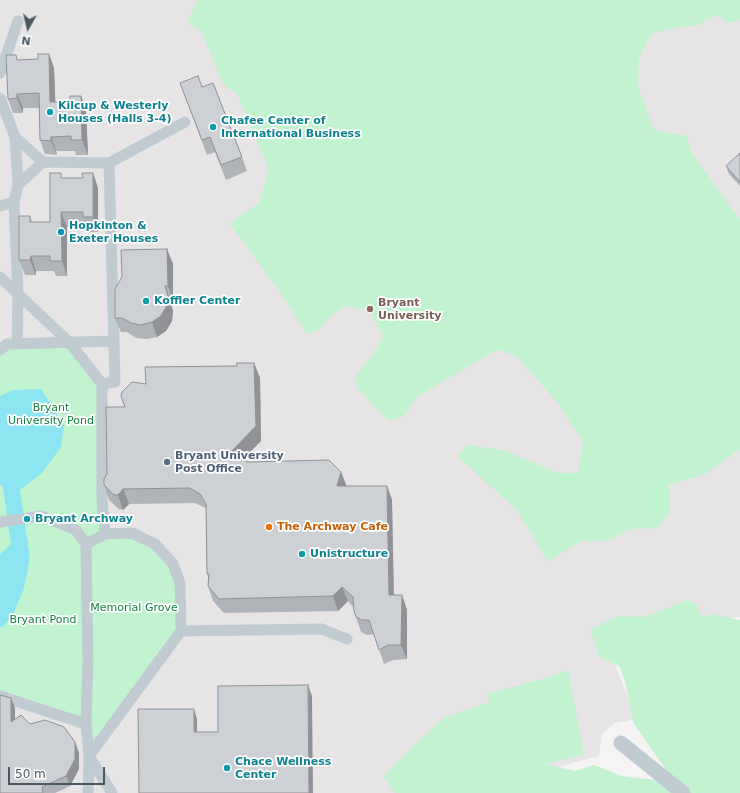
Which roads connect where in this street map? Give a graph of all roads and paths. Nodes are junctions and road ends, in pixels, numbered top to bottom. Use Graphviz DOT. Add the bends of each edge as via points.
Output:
graph roads {
  1 [pos="18,21"];
  2 [pos="0,73"];
  3 [pos="0,98"];
  4 [pos="185,122"];
  5 [pos="15,137"];
  6 [pos="43,162"];
  7 [pos="109,163"];
  8 [pos="18,185"];
  9 [pos="14,202"];
  10 [pos="0,206"];
  11 [pos="0,277"];
  12 [pos="18,295"];
  13 [pos="114,341"];
  14 [pos="70,344"];
  15 [pos="6,345"];
  16 [pos="102,384"];
  17 [pos="0,522"];
  18 [pos="104,534"];
  19 [pos="86,544"];
  20 [pos="181,631"];
  21 [pos="347,639"];
  22 [pos="0,696"];
  23 [pos="86,724"];
  24 [pos="621,743"];
  25 [pos="89,756"];
  26 [pos="88,793"];
  27 [pos="112,793"];
  28 [pos="683,793"];
  1 -- 2 [label="street"];
  3 -- 5 [label="street"];
  4 -- 7 [label="street"];
  5 -- 6 [label="street"];
  5 -- 8 [label="street"];
  6 -- 7 [label="street"];
  6 -- 8 [label="street"];
  7 -- 13 [label="street"];
  8 -- 9 [label="street"];
  9 -- 10 [label="street"];
  9 -- 12 [label="street"];
  11 -- 12 [label="street"];
  12 -- 14 [label="street"];
  12 -- 15 [label="street"];
  13 -- 14 [label="street"];
  13 -- 16 [label="street" via="115,382"];
  14 -- 15 [label="street"];
  14 -- 16 [label="street"];
  16 -- 18 [label="street"];
  17 -- 19 [label="street" via="42,516 76,530"];
  18 -- 19 [label="street"];
  18 -- 20 [label="street" via="132,533 155,544 173,564 180,583"];
  19 -- 23 [label="street"];
  20 -- 21 [label="street" via="322,629"];
  20 -- 25 [label="street"];
  22 -- 23 [label="street"];
  23 -- 25 [label="street"];
  24 -- 28 [label="street"];
  25 -- 26 [label="street"];
  25 -- 27 [label="street"];
}
